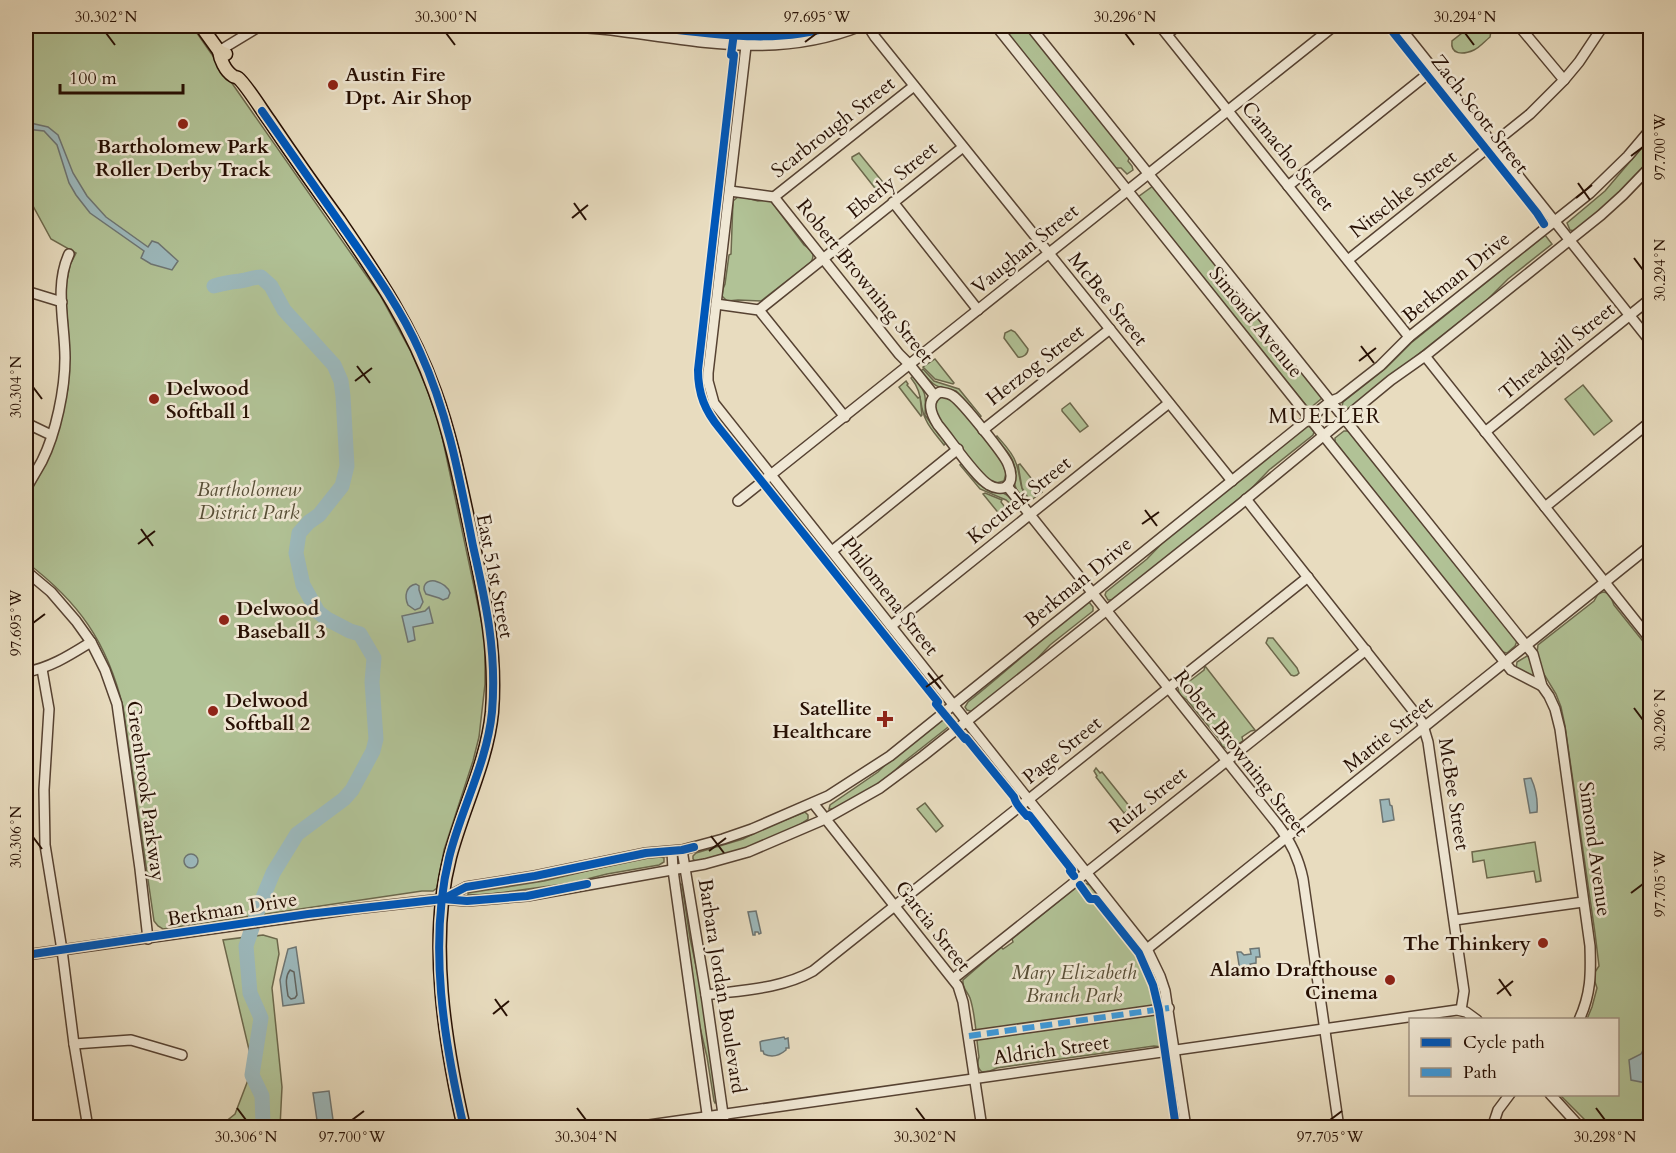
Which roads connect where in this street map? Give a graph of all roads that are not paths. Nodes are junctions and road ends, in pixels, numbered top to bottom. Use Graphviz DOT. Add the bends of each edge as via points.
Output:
graph roads {
  1 [pos="201,26"];
  2 [pos="260,26"];
  3 [pos="556,26"];
  4 [pos="861,26"];
  5 [pos="868,26"];
  6 [pos="996,26"];
  7 [pos="1029,26"];
  8 [pos="1160,26"];
  9 [pos="1178,26"];
  10 [pos="1334,26"];
  11 [pos="1399,26"];
  12 [pos="1519,26"];
  13 [pos="1603,26"];
  14 [pos="1167,34"];
  15 [pos="746,46"];
  16 [pos="219,51"];
  17 [pos="1434,69"];
  18 [pos="1564,80"];
  19 [pos="914,86"];
  20 [pos="1227,110"];
  21 [pos="1650,130"];
  22 [pos="1494,144"];
  23 [pos="963,147"];
  24 [pos="1650,167"];
  25 [pos="1148,174"];
  26 [pos="1288,186"];
  27 [pos="1128,190"];
  28 [pos="730,191"];
  29 [pos="774,197"];
  30 [pos="893,202"];
  31 [pos="1556,221"];
  32 [pos="1570,239"];
  33 [pos="69,254"];
  34 [pos="1048,254"];
  35 [pos="823,259"];
  36 [pos="1348,260"];
  37 [pos="26,291"];
  38 [pos="1650,298"];
  39 [pos="62,302"];
  40 [pos="716,304"];
  41 [pos="978,309"];
  42 [pos="759,310"];
  43 [pos="1630,315"];
  44 [pos="1110,329"];
  45 [pos="1409,337"];
  46 [pos="1650,341"];
  47 [pos="1425,356"];
  48 [pos="910,365"];
  49 [pos="934,395"];
  50 [pos="1331,401"];
  51 [pos="1169,403"];
  52 [pos="844,417"];
  53 [pos="1310,418"];
  54 [pos="1345,419"];
  55 [pos="1650,422"];
  56 [pos="26,423"];
  57 [pos="983,430"];
  58 [pos="1485,432"];
  59 [pos="51,435"];
  60 [pos="1324,436"];
  61 [pos="958,449"];
  62 [pos="771,475"];
  63 [pos="1232,481"];
  64 [pos="1007,486"];
  65 [pos="26,489"];
  66 [pos="1246,499"];
  67 [pos="738,501"];
  68 [pos="1545,507"];
  69 [pos="1029,514"];
  70 [pos="1650,546"];
  71 [pos="832,551"];
  72 [pos="26,571"];
  73 [pos="1308,577"];
  74 [pos="1605,583"];
  75 [pos="1093,593"];
  76 [pos="1106,609"];
  77 [pos="891,626"];
  78 [pos="1650,639"];
  79 [pos="91,642"];
  80 [pos="1526,646"];
  81 [pos="1366,650"];
  82 [pos="1505,663"];
  83 [pos="42,669"];
  84 [pos="26,672"];
  85 [pos="1542,686"];
  86 [pos="1168,688"];
  87 [pos="953,705"];
  88 [pos="966,722"];
  89 [pos="1424,728"];
  90 [pos="1227,761"];
  91 [pos="1029,800"];
  92 [pos="813,803"];
  93 [pos="825,819"];
  94 [pos="1287,838"];
  95 [pos="677,851"];
  96 [pos="685,868"];
  97 [pos="673,870"];
  98 [pos="1087,873"];
  99 [pos="443,899"];
  100 [pos="1583,902"];
  101 [pos="896,906"];
  102 [pos="1455,920"];
  103 [pos="148,939"];
  104 [pos="1147,949"];
  105 [pos="62,950"];
  106 [pos="26,955"];
  107 [pos="953,979"];
  108 [pos="706,995"];
  109 [pos="1168,1008"];
  110 [pos="1461,1010"];
  111 [pos="1474,1018"];
  112 [pos="1580,1018"];
  113 [pos="1325,1029"];
  114 [pos="969,1036"];
  115 [pos="74,1044"];
  116 [pos="1174,1050"];
  117 [pos="182,1055"];
  118 [pos="975,1078"];
  119 [pos="1509,1096"];
  120 [pos="1551,1096"];
  121 [pos="723,1114"];
  122 [pos="708,1116"];
  123 [pos="87,1128"];
  124 [pos="464,1128"];
  125 [pos="628,1128"];
  126 [pos="709,1128"];
  127 [pos="725,1128"];
  128 [pos="982,1128"];
  129 [pos="1186,1128"];
  130 [pos="1339,1128"];
  131 [pos="1492,1128"];
  132 [pos="1581,1128"];
  1 -- 16 [label="main road, East 51st Street"];
  2 -- 16 [label="street"];
  3 -- 15 [label="street"];
  4 -- 15 [label="street" via="802,42"];
  5 -- 19 [label="street, McBee Street"];
  6 -- 27 [label="street, Simond Avenue"];
  7 -- 25 [label="street, Simond Avenue"];
  8 -- 14 [label="street, Camacho Street"];
  9 -- 14 [label="street"];
  10 -- 20 [label="street, Vaughan Street"];
  11 -- 17 [label="street, Zach Scott Street"];
  12 -- 18 [label="street"];
  13 -- 18 [label="street, Nitschke Street"];
  14 -- 20 [label="street, Camacho Street"];
  15 -- 28 [label="street, Philomena Street"];
  16 -- 99 [label="main road, East 51st Street" via="220,59 238,78 404,319 421,353 451,442 489,621 493,666 488,737 450,858"];
  17 -- 22 [label="street, Zach Scott Street"];
  17 -- 26 [label="street"];
  18 -- 22 [label="street, Nitschke Street"];
  19 -- 23 [label="street, McBee Street"];
  19 -- 29 [label="street, Scarbrough Street"];
  20 -- 25 [label="street, Vaughan Street"];
  20 -- 26 [label="street, Camacho Street"];
  21 -- 31 [label="street, Berkman Drive" via="1607,178"];
  22 -- 31 [label="street, Zach Scott Street"];
  22 -- 36 [label="street, Nitschke Street"];
  23 -- 30 [label="street, Eberly Street"];
  23 -- 34 [label="street, McBee Street"];
  24 -- 32 [label="street, Berkman Drive"];
  25 -- 27 [label="street, Vaughan Street"];
  25 -- 50 [label="street, Simond Avenue"];
  26 -- 36 [label="street, Camacho Street"];
  27 -- 34 [label="street, Vaughan Street"];
  27 -- 53 [label="street, Simond Avenue"];
  28 -- 29 [label="street, Robert Browning Street"];
  28 -- 40 [label="street, Philomena Street"];
  29 -- 35 [label="street, Robert Browning Street"];
  30 -- 35 [label="street, Eberly Street"];
  30 -- 41 [label="street"];
  31 -- 32 [label="street, Zach Scott Street"];
  31 -- 45 [label="street, Berkman Drive"];
  32 -- 43 [label="street, Zach Scott Street"];
  32 -- 47 [label="street, Berkman Drive"];
  33 -- 39 [label="street" via="64,264"];
  34 -- 41 [label="street, Vaughan Street"];
  34 -- 44 [label="street, McBee Street"];
  35 -- 42 [label="street, Eberly Street"];
  35 -- 48 [label="street, Robert Browning Street"];
  36 -- 45 [label="street, Camacho Street"];
  37 -- 39 [label="street"];
  38 -- 43 [label="street, Threadgill Street"];
  39 -- 59 [label="street" via="62,397"];
  40 -- 42 [label="street"];
  40 -- 62 [label="street, Philomena Street" via="708,373 710,392 714,403"];
  41 -- 48 [label="street, Vaughan Street"];
  42 -- 52 [label="street"];
  43 -- 46 [label="street, Zach Scott Street"];
  43 -- 58 [label="street, Threadgill Street"];
  44 -- 51 [label="street, McBee Street"];
  44 -- 57 [label="street, Herzog Street"];
  45 -- 50 [label="street, Berkman Drive" via="1380,366"];
  47 -- 54 [label="street, Berkman Drive"];
  47 -- 58 [label="street"];
  48 -- 49 [label="street, Robert Browning Street"];
  48 -- 52 [label="street, Vaughan Street"];
  49 -- 57 [label="street" via="940,392 954,396"];
  49 -- 61 [label="street" via="933,418"];
  50 -- 53 [label="street, Berkman Drive"];
  50 -- 54 [label="street, Simond Avenue"];
  51 -- 63 [label="street, McBee Street"];
  51 -- 69 [label="street, Kocurek Street"];
  52 -- 62 [label="street, Vaughan Street"];
  53 -- 60 [label="street, Simond Avenue"];
  53 -- 63 [label="street, Berkman Drive"];
  54 -- 60 [label="street, Berkman Drive"];
  54 -- 80 [label="street, Simond Avenue"];
  55 -- 68 [label="street"];
  56 -- 59 [label="street"];
  57 -- 64 [label="street" via="1008,464 1011,476"];
  58 -- 68 [label="street"];
  59 -- 65 [label="street"];
  60 -- 66 [label="street, Berkman Drive"];
  60 -- 82 [label="street, Simond Avenue"];
  61 -- 64 [label="street" via="989,485"];
  61 -- 71 [label="street"];
  62 -- 67 [label="street, Vaughan Street"];
  62 -- 71 [label="street, Philomena Street"];
  63 -- 75 [label="street, Berkman Drive"];
  64 -- 69 [label="street, Robert Browning Street"];
  66 -- 73 [label="street, McBee Street"];
  66 -- 76 [label="street, Berkman Drive"];
  68 -- 74 [label="street"];
  69 -- 75 [label="street, Robert Browning Street"];
  69 -- 77 [label="street, Kocurek Street"];
  70 -- 74 [label="street, Mattie Street"];
  71 -- 77 [label="street, Philomena Street"];
  72 -- 79 [label="street, Greenbrook Parkway" via="51,592"];
  73 -- 81 [label="street, McBee Street"];
  73 -- 86 [label="street, Page Street"];
  74 -- 78 [label="street"];
  74 -- 80 [label="street, Mattie Street"];
  75 -- 76 [label="street, Robert Browning Street"];
  75 -- 87 [label="street, Berkman Drive"];
  76 -- 86 [label="street, Robert Browning Street"];
  76 -- 88 [label="street, Berkman Drive"];
  77 -- 87 [label="street, Philomena Street"];
  79 -- 83 [label="street"];
  79 -- 103 [label="street, Greenbrook Parkway" via="117,704"];
  80 -- 82 [label="street, Mattie Street"];
  80 -- 85 [label="street, Simond Avenue" via="1535,656"];
  81 -- 89 [label="street, McBee Street"];
  81 -- 90 [label="street, Ruiz Street"];
  82 -- 85 [label="street, Simond Avenue"];
  82 -- 89 [label="street, Mattie Street"];
  83 -- 84 [label="street"];
  83 -- 105 [label="street" via="49,709 45,845"];
  85 -- 100 [label="street, Simond Avenue" via="1555,709 1560,729"];
  86 -- 90 [label="street, Robert Browning Street"];
  86 -- 91 [label="street, Page Street"];
  87 -- 88 [label="street, Philomena Street"];
  87 -- 92 [label="street, Berkman Drive" via="876,766"];
  88 -- 91 [label="street, Philomena Street"];
  88 -- 93 [label="street, Berkman Drive" via="885,784"];
  89 -- 94 [label="street, Mattie Street"];
  89 -- 102 [label="street, McBee Street"];
  90 -- 94 [label="street, Robert Browning Street"];
  90 -- 98 [label="street, Ruiz Street"];
  91 -- 98 [label="street, Philomena Street"];
  91 -- 101 [label="street, Page Street"];
  92 -- 93 [label="street, Garcia Street"];
  92 -- 95 [label="street, Berkman Drive" via="752,829"];
  93 -- 96 [label="street, Berkman Drive" via="748,852"];
  93 -- 101 [label="street, Garcia Street"];
  94 -- 104 [label="street, Mattie Street"];
  94 -- 113 [label="street, Robert Browning Street" via="1303,879"];
  95 -- 96 [label="street, Barbara Jordan Boulevard"];
  95 -- 97 [label="street, Barbara Jordan Boulevard"];
  95 -- 99 [label="street, Berkman Drive" via="646,853 466,887"];
  96 -- 97 [label="street, Berkman Drive"];
  96 -- 108 [label="street, Barbara Jordan Boulevard"];
  97 -- 99 [label="street, Berkman Drive" via="527,896"];
  97 -- 122 [label="street, Barbara Jordan Boulevard"];
  98 -- 104 [label="street, Philomena Street"];
  98 -- 107 [label="street, Ruiz Street"];
  99 -- 103 [label="street, Berkman Drive" via="308,914"];
  99 -- 124 [label="main road, East 51st Street" via="439,945 442,986 449,1051"];
  100 -- 102 [label="street"];
  100 -- 112 [label="street, Simond Avenue" via="1591,972 1588,997"];
  101 -- 107 [label="street, Garcia Street"];
  101 -- 108 [label="street, Page Street" via="803,977 781,985"];
  102 -- 110 [label="street, McBee Street" via="1464,991"];
  103 -- 105 [label="street, Berkman Drive"];
  104 -- 109 [label="street, Philomena Street" via="1160,976"];
  105 -- 106 [label="street, Berkman Drive"];
  105 -- 115 [label="street"];
  107 -- 114 [label="street, Garcia Street" via="963,1002"];
  108 -- 121 [label="street, Barbara Jordan Boulevard"];
  109 -- 114 [label="street"];
  109 -- 116 [label="street, Philomena Street"];
  110 -- 111 [label="street"];
  110 -- 113 [label="street, Aldrich Street"];
  113 -- 116 [label="street, Aldrich Street"];
  113 -- 130 [label="street, Robert Browning Street"];
  114 -- 118 [label="street, Garcia Street"];
  115 -- 117 [label="street" via="131,1040"];
  115 -- 123 [label="street"];
  116 -- 118 [label="street, Aldrich Street"];
  116 -- 129 [label="street, Philomena Street"];
  118 -- 121 [label="street, Aldrich Street"];
  118 -- 128 [label="street, Garcia Street"];
  119 -- 131 [label="street" via="1498,1110"];
  120 -- 132 [label="street"];
  121 -- 122 [label="street, Aldrich Street"];
  121 -- 127 [label="street, Barbara Jordan Boulevard"];
  122 -- 125 [label="street, Aldrich Street"];
  122 -- 126 [label="street, Barbara Jordan Boulevard"];
}
